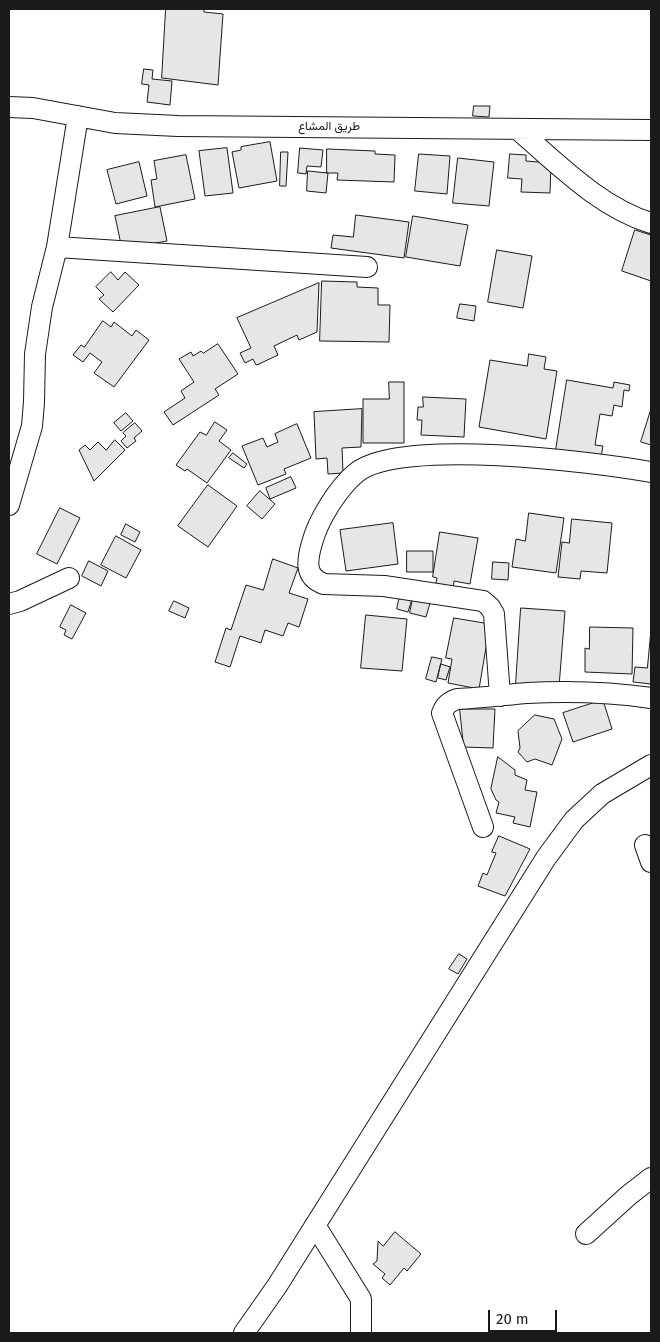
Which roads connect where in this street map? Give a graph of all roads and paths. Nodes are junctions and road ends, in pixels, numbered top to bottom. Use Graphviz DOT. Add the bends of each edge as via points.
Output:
graph roads {
  1 [pos="9,107"];
  2 [pos="78,116"];
  3 [pos="517,129"];
  4 [pos="651,130"];
  5 [pos="651,223"];
  6 [pos="57,247"];
  7 [pos="367,267"];
  8 [pos="651,472"];
  9 [pos="9,505"];
  10 [pos="69,578"];
  11 [pos="9,604"];
  12 [pos="500,696"];
  13 [pos="651,698"];
  14 [pos="651,765"];
  15 [pos="483,826"];
  16 [pos="651,1178"];
  17 [pos="315,1225"];
  18 [pos="586,1234"];
  19 [pos="244,1333"];
  20 [pos="361,1333"];
  1 -- 2 [label="street, طريق المشاع"];
  2 -- 3 [label="street, طريق المشاع" via="115,123 178,126"];
  2 -- 6 [label="street"];
  3 -- 4 [label="street, طريق المشاع"];
  3 -- 5 [label="street" via="597,195 634,218"];
  6 -- 7 [label="street"];
  6 -- 9 [label="street" via="42,306 35,354 32,426"];
  8 -- 12 [label="street" via="494,454 416,456 384,460 356,472 335,497 314,534 307,560 316,581 384,586 483,601 494,614"];
  10 -- 11 [label="street"];
  12 -- 13 [label="street" via="572,692 622,693"];
  12 -- 15 [label="street" via="458,699 444,707 442,713"];
  14 -- 17 [label="street" via="602,794 574,820 546,858"];
  16 -- 18 [label="street"];
  17 -- 19 [label="street"];
  17 -- 20 [label="street" via="361,1299"];
}
